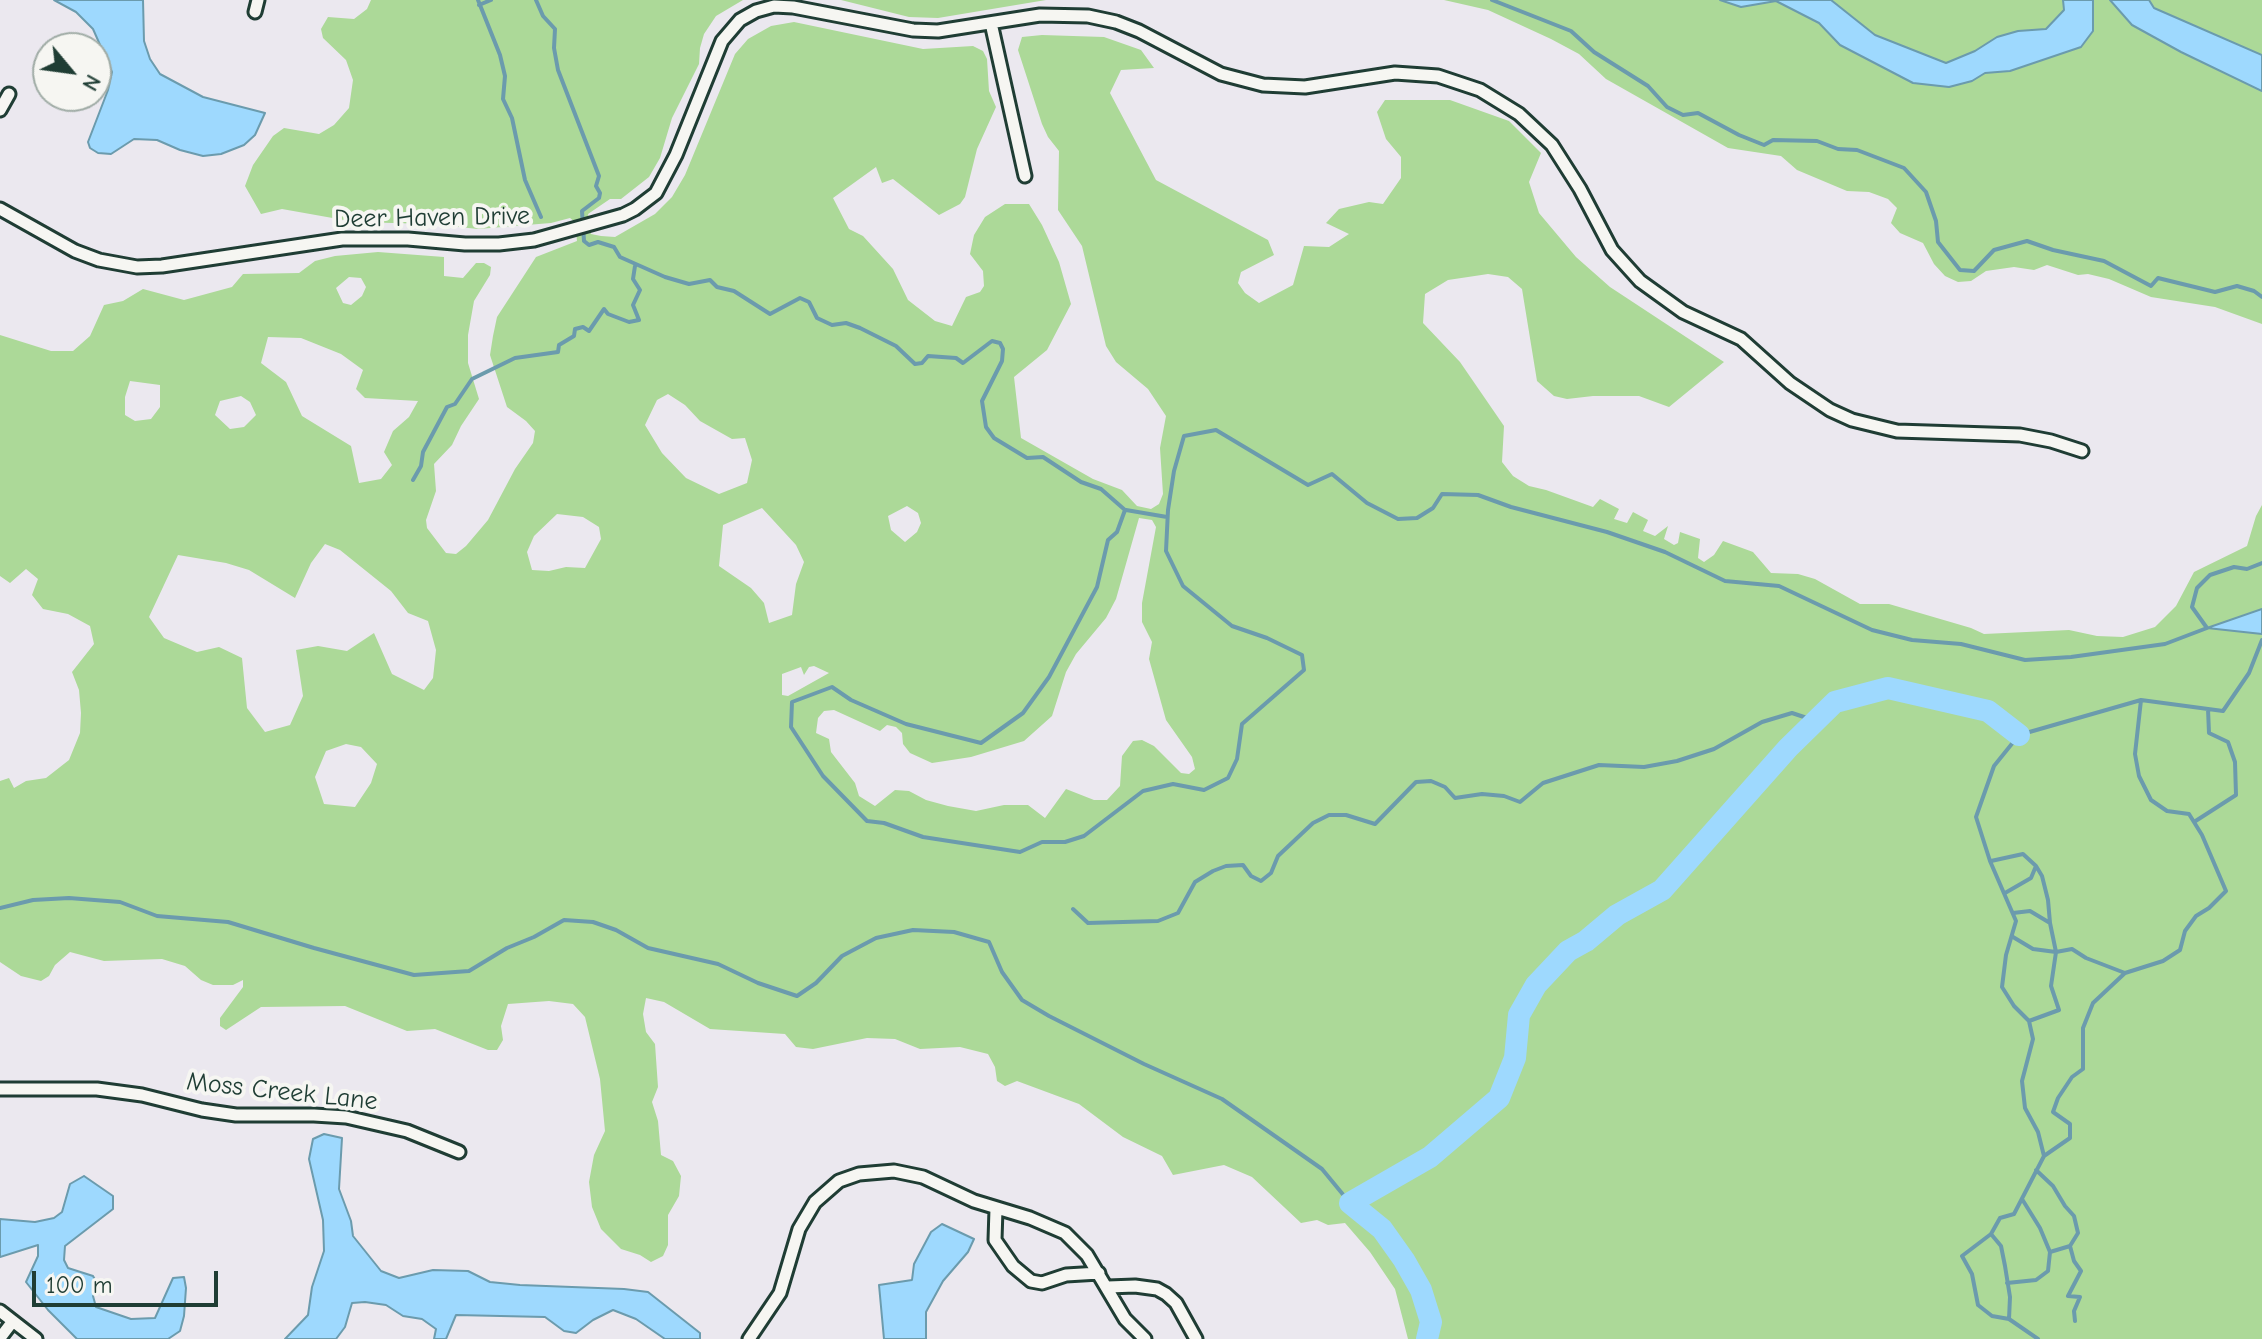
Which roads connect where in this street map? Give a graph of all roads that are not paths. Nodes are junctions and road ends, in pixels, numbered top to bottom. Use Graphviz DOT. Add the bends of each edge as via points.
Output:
graph roads {
  1 [pos="991,23"];
  2 [pos="9,94"];
  3 [pos="0,110"];
  4 [pos="1025,176"];
  5 [pos="0,209"];
  6 [pos="2082,451"];
  7 [pos="0,1089"];
  8 [pos="459,1152"];
  9 [pos="996,1209"];
  10 [pos="1099,1273"];
  11 [pos="1108,1287"];
  12 [pos="0,1311"];
  13 [pos="13,1321"];
  14 [pos="0,1338"];
  15 [pos="36,1339"];
  16 [pos="749,1339"];
  17 [pos="1145,1339"];
  18 [pos="1196,1339"];
  1 -- 4 [label="street"];
  1 -- 5 [label="street, Deer Haven Drive" via="947,31 913,30 793,7 756,11 722,41 656,193 635,209 534,240 499,244 342,239 137,267 75,251"];
  1 -- 6 [label="street, Deer Haven Drive" via="1040,15 1116,22 1221,74 1263,85 1305,87 1395,73 1459,82 1510,108 1552,145 1612,250 1640,281 1683,312 1741,339 1830,410 1897,431 2020,435"];
  2 -- 3 [label="street"];
  7 -- 8 [label="street, Moss Creek Lane" via="97,1089 236,1115 346,1117 407,1131"];
  9 -- 10 [label="street" via="1065,1233"];
  9 -- 10 [label="street" via="995,1240 1031,1281"];
  9 -- 16 [label="street" via="909,1173 874,1171 839,1181 804,1217 780,1293"];
  10 -- 11 [label="street"];
  11 -- 17 [label="street" via="1125,1319"];
  11 -- 18 [label="street" via="1135,1286 1166,1294"];
  12 -- 13 [label="street"];
  13 -- 14 [label="street"];
  13 -- 15 [label="street"];
}
